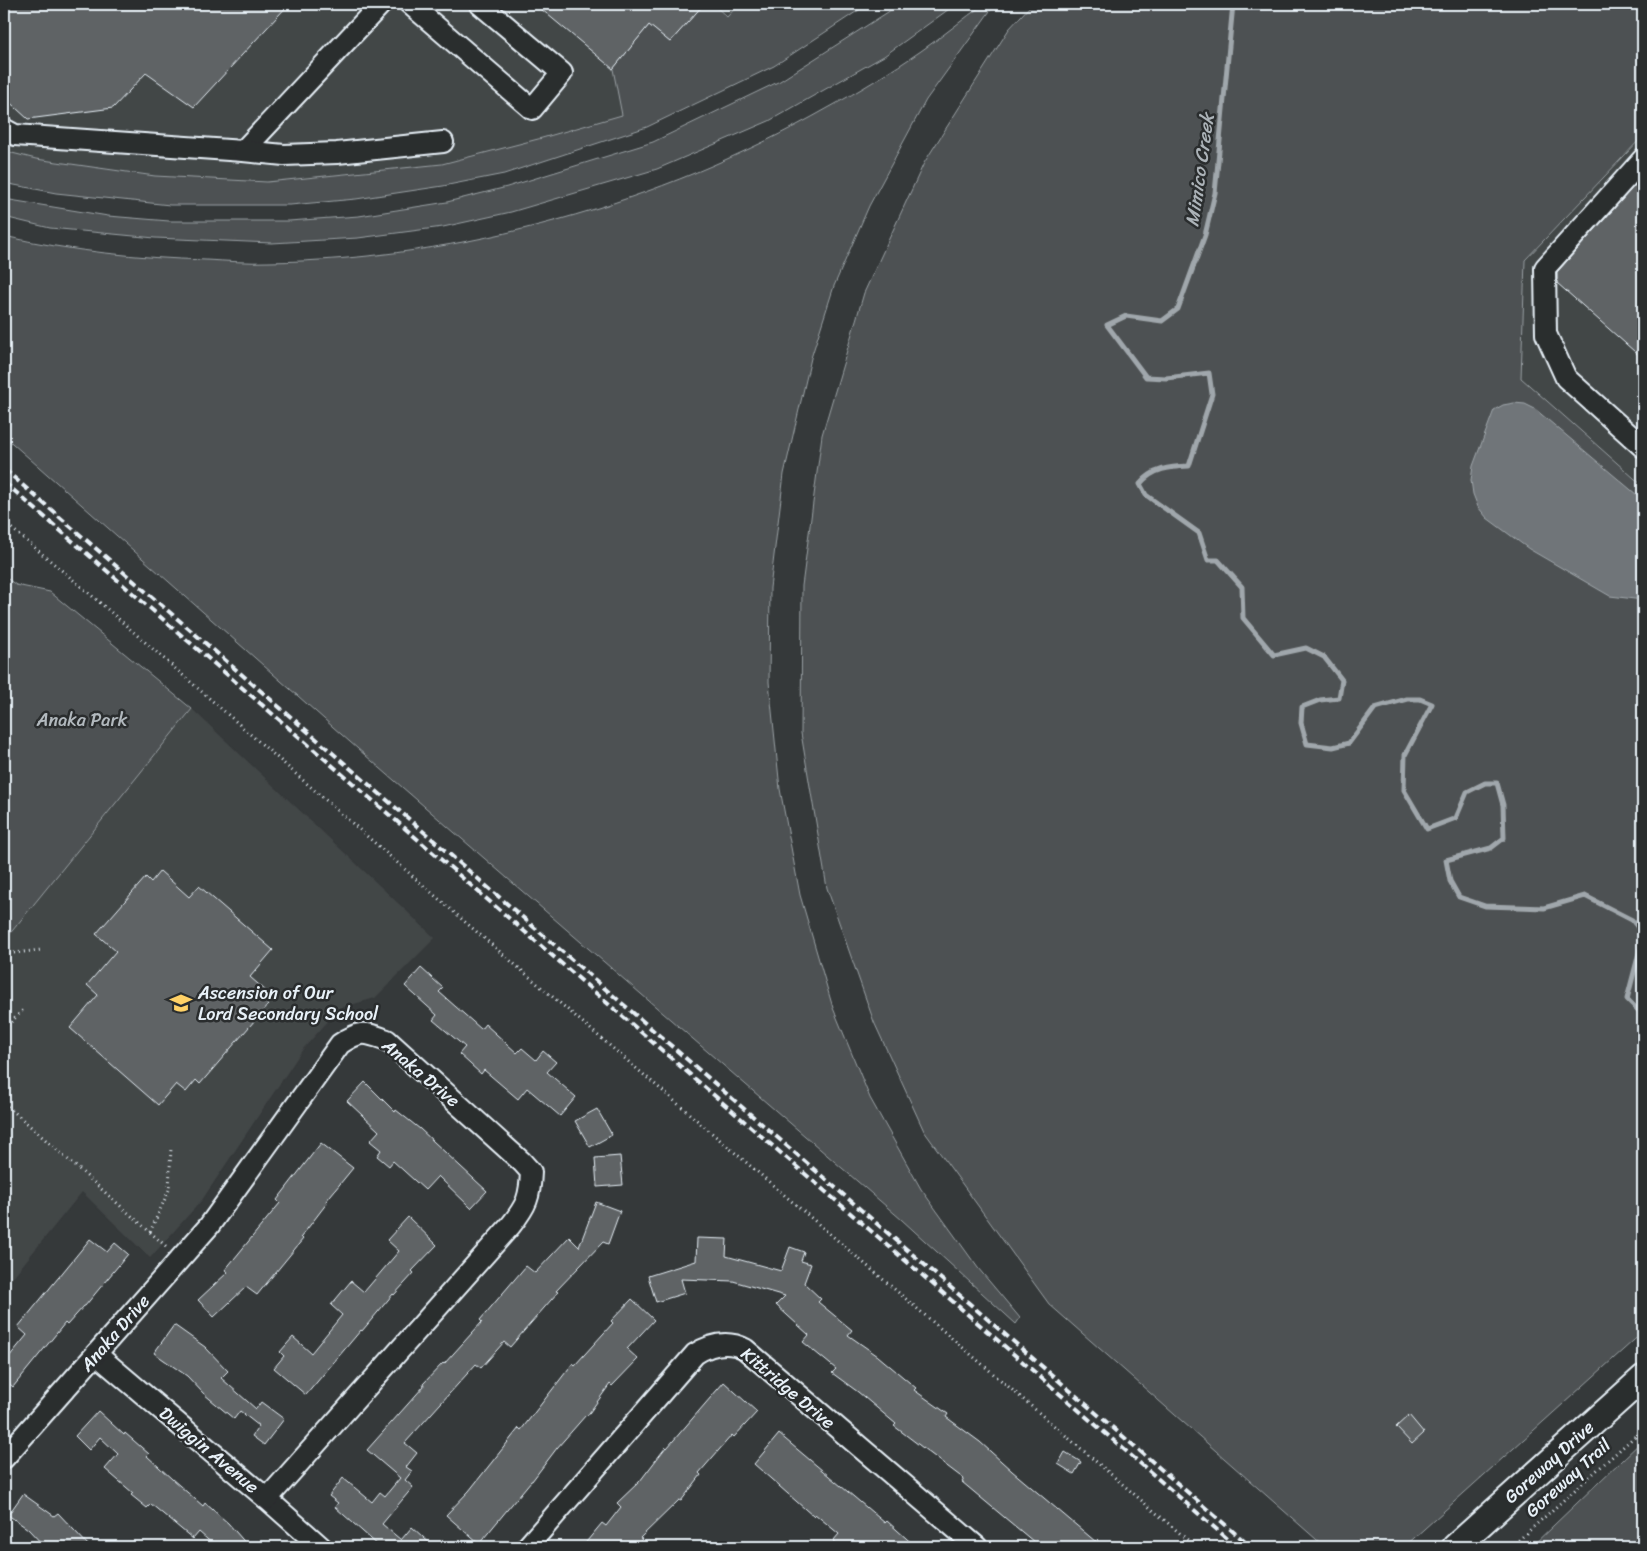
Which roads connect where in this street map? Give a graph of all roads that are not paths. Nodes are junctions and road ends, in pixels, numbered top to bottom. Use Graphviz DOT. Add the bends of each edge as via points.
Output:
graph roads {
  1 [pos="381,4"];
  2 [pos="410,4"];
  3 [pos="480,4"];
  4 [pos="4,129"];
  5 [pos="443,142"];
  6 [pos="243,151"];
  7 [pos="1643,159"];
  8 [pos="1643,448"];
  9 [pos="96,1354"];
  10 [pos="1643,1378"];
  11 [pos="4,1458"];
  12 [pos="267,1499"];
  13 [pos="321,1547"];
  14 [pos="527,1547"];
  15 [pos="977,1547"];
  16 [pos="1456,1547"];
  1 -- 6 [label="street"];
  2 -- 3 [label="street" via="532,108 562,73"];
  4 -- 6 [label="street" via="15,136"];
  5 -- 6 [label="street" via="337,153 284,155"];
  7 -- 8 [label="street" via="1545,268 1544,286 1546,334 1566,378"];
  9 -- 11 [label="street, Anaka Drive"];
  9 -- 12 [label="street, Dwiggin Avenue"];
  9 -- 12 [label="street, Anaka Drive" via="226,1203 340,1044 356,1034 371,1034 387,1040 522,1162 531,1172 530,1188 524,1209 512,1225"];
  10 -- 16 [label="main road, Goreway Drive"];
  12 -- 13 [label="street, Dwiggin Avenue"];
  14 -- 15 [label="street, Kittridge Drive" via="695,1354 705,1347 722,1343 736,1344 745,1349"];
}
